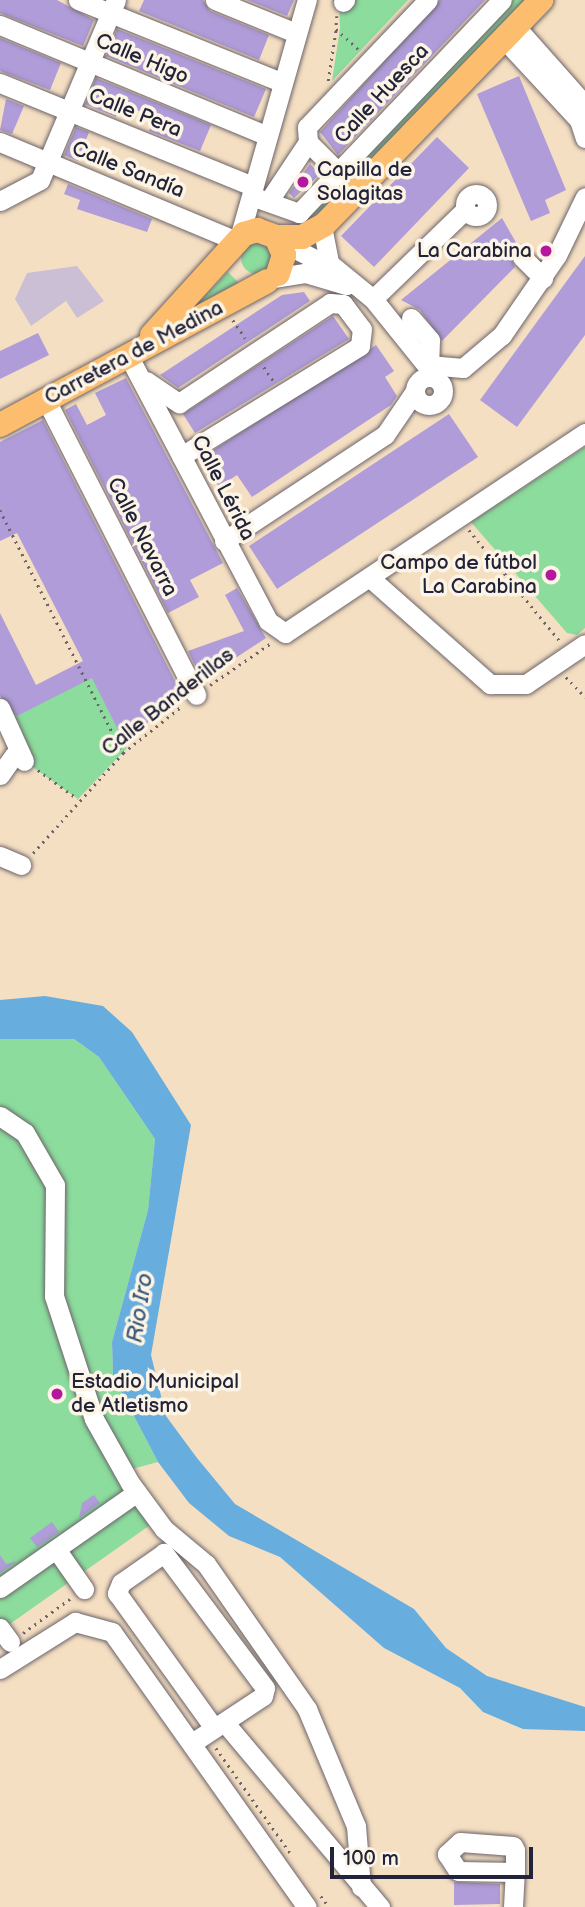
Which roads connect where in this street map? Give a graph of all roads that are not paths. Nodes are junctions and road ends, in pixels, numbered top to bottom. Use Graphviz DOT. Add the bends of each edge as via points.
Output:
graph roads {
  1 [pos="78,0"];
  2 [pos="215,0"];
  3 [pos="307,0"];
  4 [pos="428,0"];
  5 [pos="502,0"];
  6 [pos="541,0"];
  7 [pos="114,7"];
  8 [pos="0,24"];
  9 [pos="510,32"];
  10 [pos="296,33"];
  11 [pos="91,62"];
  12 [pos="281,82"];
  13 [pos="0,83"];
  14 [pos="585,104"];
  15 [pos="70,111"];
  16 [pos="585,132"];
  17 [pos="266,135"];
  18 [pos="0,142"];
  19 [pos="308,142"];
  20 [pos="49,162"];
  21 [pos="339,173"];
  22 [pos="260,194"];
  23 [pos="585,197"];
  24 [pos="0,201"];
  25 [pos="466,209"];
  26 [pos="324,228"];
  27 [pos="282,242"];
  28 [pos="236,244"];
  29 [pos="522,257"];
  30 [pos="335,270"];
  31 [pos="273,278"];
  32 [pos="543,278"];
  33 [pos="354,285"];
  34 [pos="373,299"];
  35 [pos="411,318"];
  36 [pos="414,348"];
  37 [pos="483,355"];
  38 [pos="129,357"];
  39 [pos="432,372"];
  40 [pos="142,381"];
  41 [pos="415,389"];
  42 [pos="47,400"];
  43 [pos="439,401"];
  44 [pos="0,425"];
  45 [pos="585,433"];
  46 [pos="385,435"];
  47 [pos="181,456"];
  48 [pos="224,541"];
  49 [pos="369,577"];
  50 [pos="571,655"];
  51 [pos="196,695"];
  52 [pos="0,708"];
  53 [pos="0,775"];
  54 [pos="0,856"];
  55 [pos="21,865"];
  56 [pos="0,1116"];
  57 [pos="137,1492"];
  58 [pos="56,1549"];
  59 [pos="0,1588"];
  60 [pos="84,1589"];
  61 [pos="0,1669"];
  62 [pos="219,1726"];
  63 [pos="192,1744"];
  64 [pos="515,1872"];
  65 [pos="361,1887"];
  66 [pos="307,1907"];
  67 [pos="380,1907"];
  68 [pos="513,1907"];
  1 -- 7 [label="street"];
  2 -- 10 [label="street"];
  3 -- 10 [label="street"];
  4 -- 19 [label="street" via="307,127"];
  5 -- 21 [label="street, Calle Huesca"];
  6 -- 9 [label="main road"];
  7 -- 11 [label="street"];
  7 -- 12 [label="street"];
  8 -- 11 [label="street, Calle Higo"];
  9 -- 14 [label="street"];
  9 -- 16 [label="street"];
  9 -- 26 [label="main road"];
  10 -- 12 [label="street"];
  11 -- 15 [label="street"];
  11 -- 17 [label="street, Calle Higo"];
  12 -- 17 [label="street"];
  13 -- 15 [label="street, Calle Pera"];
  15 -- 20 [label="street"];
  15 -- 22 [label="street, Calle Pera"];
  17 -- 22 [label="street"];
  18 -- 20 [label="street, Calle Sandía"];
  19 -- 21 [label="street"];
  19 -- 22 [label="street"];
  20 -- 24 [label="street" via="40,180"];
  20 -- 28 [label="street, Calle Sandía"];
  21 -- 22 [label="street, Calle Huesca" via="296,214"];
  22 -- 27 [label="street"];
  22 -- 28 [label="street"];
  23 -- 32 [label="street"];
  25 -- 34 [label="street"];
  26 -- 27 [label="main road, Carretera de Medina"];
  26 -- 30 [label="street" via="325,255"];
  27 -- 28 [label="main road" via="251,231"];
  27 -- 30 [label="street"];
  27 -- 31 [label="main road, Carretera de Medina"];
  28 -- 31 [label="main road" via="242,277"];
  28 -- 38 [label="main road"];
  29 -- 32 [label="street"];
  30 -- 33 [label="street"];
  31 -- 33 [label="street" via="305,273"];
  31 -- 38 [label="main road, Carretera de Medina"];
  32 -- 37 [label="street"];
  33 -- 34 [label="street"];
  34 -- 36 [label="street"];
  35 -- 39 [label="street" via="429,340"];
  36 -- 39 [label="street"];
  36 -- 41 [label="street"];
  37 -- 39 [label="street" via="453,370"];
  37 -- 43 [label="street"];
  38 -- 40 [label="street, Calle Lérida"];
  38 -- 42 [label="main road, Carretera de Medina"];
  39 -- 41 [label="street"];
  39 -- 43 [label="street"];
  40 -- 47 [label="street, Calle Lérida"];
  40 -- 47 [label="street" via="179,403 330,303 343,304 362,329 360,346"];
  41 -- 43 [label="street" via="423,403"];
  41 -- 46 [label="street"];
  42 -- 44 [label="main road, Carretera de Medina"];
  42 -- 51 [label="street, Calle Navarra"];
  43 -- 46 [label="street"];
  45 -- 49 [label="street"];
  46 -- 48 [label="street"];
  47 -- 48 [label="street, Calle Lérida"];
  48 -- 49 [label="street, Calle Lérida" via="268,621 285,633"];
  49 -- 50 [label="street" via="490,684 526,684"];
  52 -- 53 [label="street" via="19,758"];
  54 -- 55 [label="street"];
  56 -- 57 [label="street" via="25,1133 55,1185 54,1296 62,1329 94,1419"];
  57 -- 58 [label="street"];
  57 -- 65 [label="street" via="164,1529 206,1564 307,1709 356,1826"];
  58 -- 59 [label="street"];
  58 -- 60 [label="street"];
  61 -- 63 [label="street" via="63,1627 102,1625"];
  62 -- 62 [label="street" via="265,1688 164,1553 121,1583 117,1593"];
  62 -- 63 [label="street"];
  62 -- 65 [label="street"];
  63 -- 66 [label="street"];
  64 -- 68 [label="street"];
  65 -- 67 [label="street"];
}
